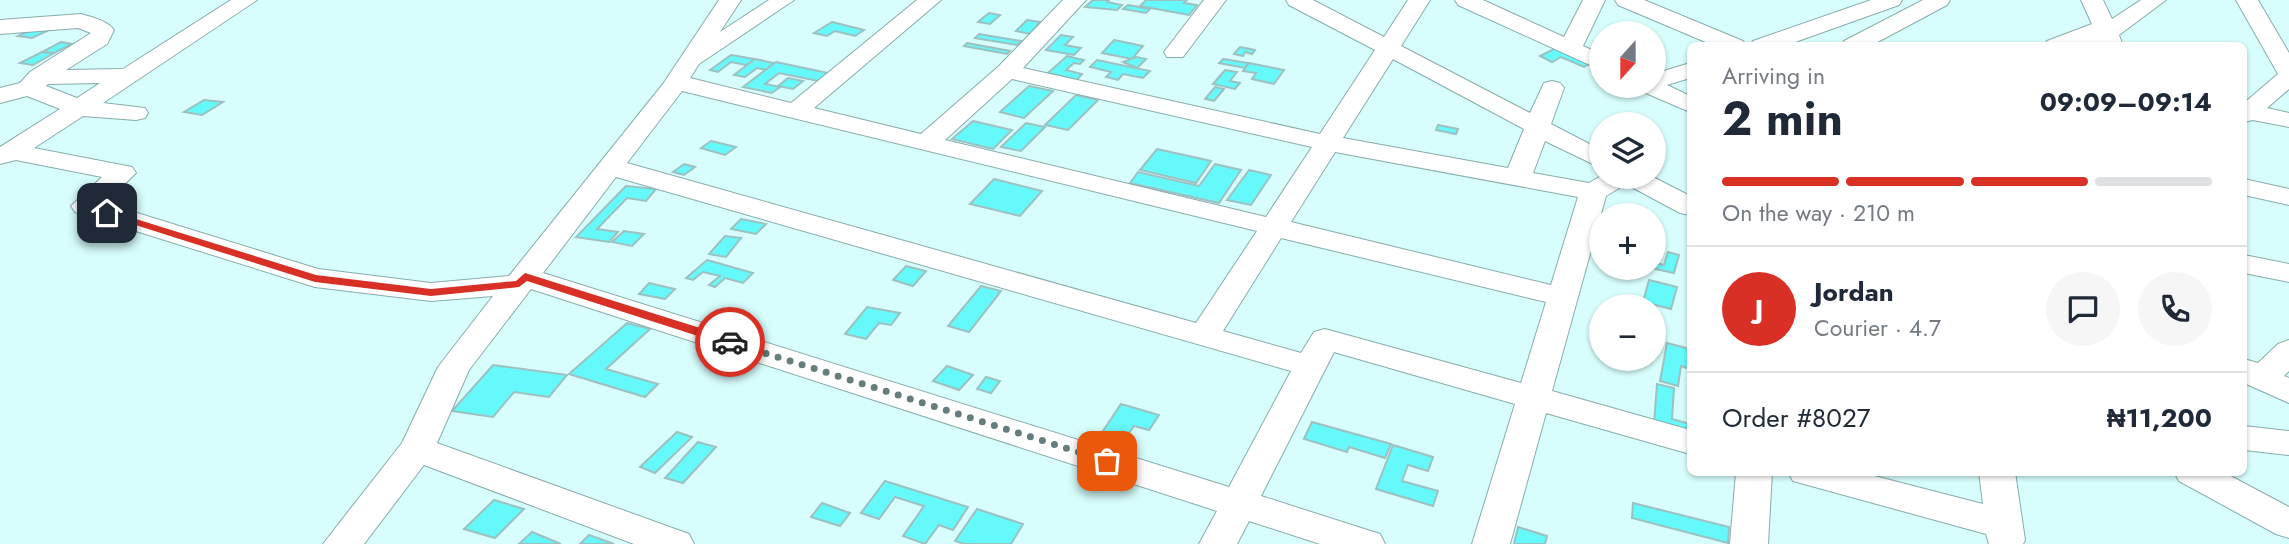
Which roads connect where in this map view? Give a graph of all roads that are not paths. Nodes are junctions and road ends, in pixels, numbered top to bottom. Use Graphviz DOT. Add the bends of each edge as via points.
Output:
graph roads {
  1 [pos="246,0"];
  2 [pos="730,0"];
  3 [pos="783,0"];
  4 [pos="930,0"];
  5 [pos="1075,0"];
  6 [pos="1215,0"];
  7 [pos="1419,0"];
  8 [pos="1466,0"];
  9 [pos="1594,0"];
  10 [pos="1626,0"];
  11 [pos="1939,0"];
  12 [pos="2092,0"];
  13 [pos="2155,0"];
  14 [pos="2247,0"];
  15 [pos="1303,1"];
  16 [pos="1888,1"];
  17 [pos="1895,23"];
  18 [pos="0,27"];
  19 [pos="1811,28"];
  20 [pos="2108,35"];
  21 [pos="1726,42"];
  22 [pos="1772,42"];
  23 [pos="1858,42"];
  24 [pos="1902,42"];
  25 [pos="2074,42"];
  26 [pos="1387,47"];
  27 [pos="1570,49"];
  28 [pos="1175,52"];
  29 [pos="1589,58"];
  30 [pos="1687,70"];
  31 [pos="1007,71"];
  32 [pos="681,74"];
  33 [pos="2289,75"];
  34 [pos="130,76"];
  35 [pos="1666,78"];
  36 [pos="33,82"];
  37 [pos="1552,88"];
  38 [pos="1666,94"];
  39 [pos="0,96"];
  40 [pos="1687,104"];
  41 [pos="76,108"];
  42 [pos="796,111"];
  43 [pos="2247,111"];
  44 [pos="136,113"];
  45 [pos="2247,113"];
  46 [pos="2289,120"];
  47 [pos="1538,127"];
  48 [pos="927,142"];
  49 [pos="1326,143"];
  50 [pos="1589,154"];
  51 [pos="6,155"];
  52 [pos="610,167"];
  53 [pos="1518,178"];
  54 [pos="1589,183"];
  55 [pos="2247,188"];
  56 [pos="1604,189"];
  57 [pos="1656,189"];
  58 [pos="2289,197"];
  59 [pos="1687,205"];
  60 [pos="1273,227"];
  61 [pos="2247,265"];
  62 [pos="2289,273"];
  63 [pos="522,280"];
  64 [pos="1563,297"];
  65 [pos="1204,336"];
  66 [pos="2289,351"];
  67 [pos="1310,366"];
  68 [pos="2265,380"];
  69 [pos="1533,400"];
  70 [pos="2247,438"];
  71 [pos="1687,441"];
  72 [pos="2289,443"];
  73 [pos="416,449"];
  74 [pos="1754,476"];
  75 [pos="1818,476"];
  76 [pos="1998,476"];
  77 [pos="2199,476"];
  78 [pos="1239,503"];
  79 [pos="2289,524"];
  80 [pos="2006,534"];
  81 [pos="342,544"];
  82 [pos="675,544"];
  83 [pos="1218,544"];
  84 [pos="1366,544"];
  85 [pos="1491,544"];
  86 [pos="1749,544"];
  1 -- 34 [label="street"];
  2 -- 32 [label="street"];
  3 -- 32 [label="street"];
  4 -- 42 [label="street"];
  5 -- 31 [label="street"];
  6 -- 28 [label="street"];
  7 -- 26 [label="street"];
  8 -- 27 [label="street"];
  9 -- 27 [label="street"];
  10 -- 21 [label="street"];
  11 -- 17 [label="street"];
  12 -- 20 [label="street"];
  13 -- 20 [label="street"];
  14 -- 33 [label="street"];
  15 -- 26 [label="street"];
  16 -- 17 [label="street"];
  16 -- 19 [label="street"];
  17 -- 23 [label="street"];
  17 -- 24 [label="street"];
  18 -- 36 [label="street" via="81,21 103,30 99,39"];
  19 -- 22 [label="street"];
  19 -- 23 [label="street"];
  20 -- 25 [label="street"];
  26 -- 47 [label="street"];
  26 -- 49 [label="street"];
  27 -- 29 [label="street"];
  30 -- 35 [label="street"];
  31 -- 48 [label="street"];
  31 -- 49 [label="street"];
  32 -- 42 [label="street"];
  32 -- 52 [label="street"];
  33 -- 43 [label="street"];
  34 -- 36 [label="street"];
  34 -- 41 [label="street"];
  36 -- 39 [label="street"];
  36 -- 41 [label="street"];
  37 -- 47 [label="street"];
  38 -- 40 [label="street"];
  41 -- 44 [label="street"];
  41 -- 51 [label="street"];
  42 -- 48 [label="street"];
  45 -- 46 [label="street"];
  47 -- 50 [label="street"];
  47 -- 53 [label="street"];
  48 -- 60 [label="street"];
  49 -- 53 [label="street"];
  49 -- 60 [label="street"];
  51 -- 63 [label="street" via="123,173 85,205 315,278 431,292"];
  52 -- 63 [label="street"];
  52 -- 65 [label="street"];
  53 -- 54 [label="street"];
  55 -- 58 [label="street"];
  56 -- 64 [label="street"];
  57 -- 59 [label="street"];
  60 -- 64 [label="street"];
  60 -- 65 [label="street"];
  61 -- 62 [label="street"];
  63 -- 73 [label="street" via="454,367"];
  63 -- 78 [label="street"];
  64 -- 69 [label="street"];
  65 -- 67 [label="street"];
  66 -- 68 [label="street"];
  67 -- 69 [label="street" via="1325,339"];
  67 -- 78 [label="street"];
  69 -- 71 [label="street"];
  69 -- 85 [label="street"];
  70 -- 72 [label="street"];
  73 -- 81 [label="street"];
  73 -- 82 [label="street"];
  74 -- 86 [label="street"];
  75 -- 80 [label="street"];
  76 -- 80 [label="street"];
  77 -- 79 [label="street"];
  78 -- 83 [label="street"];
  78 -- 84 [label="street"];
}
